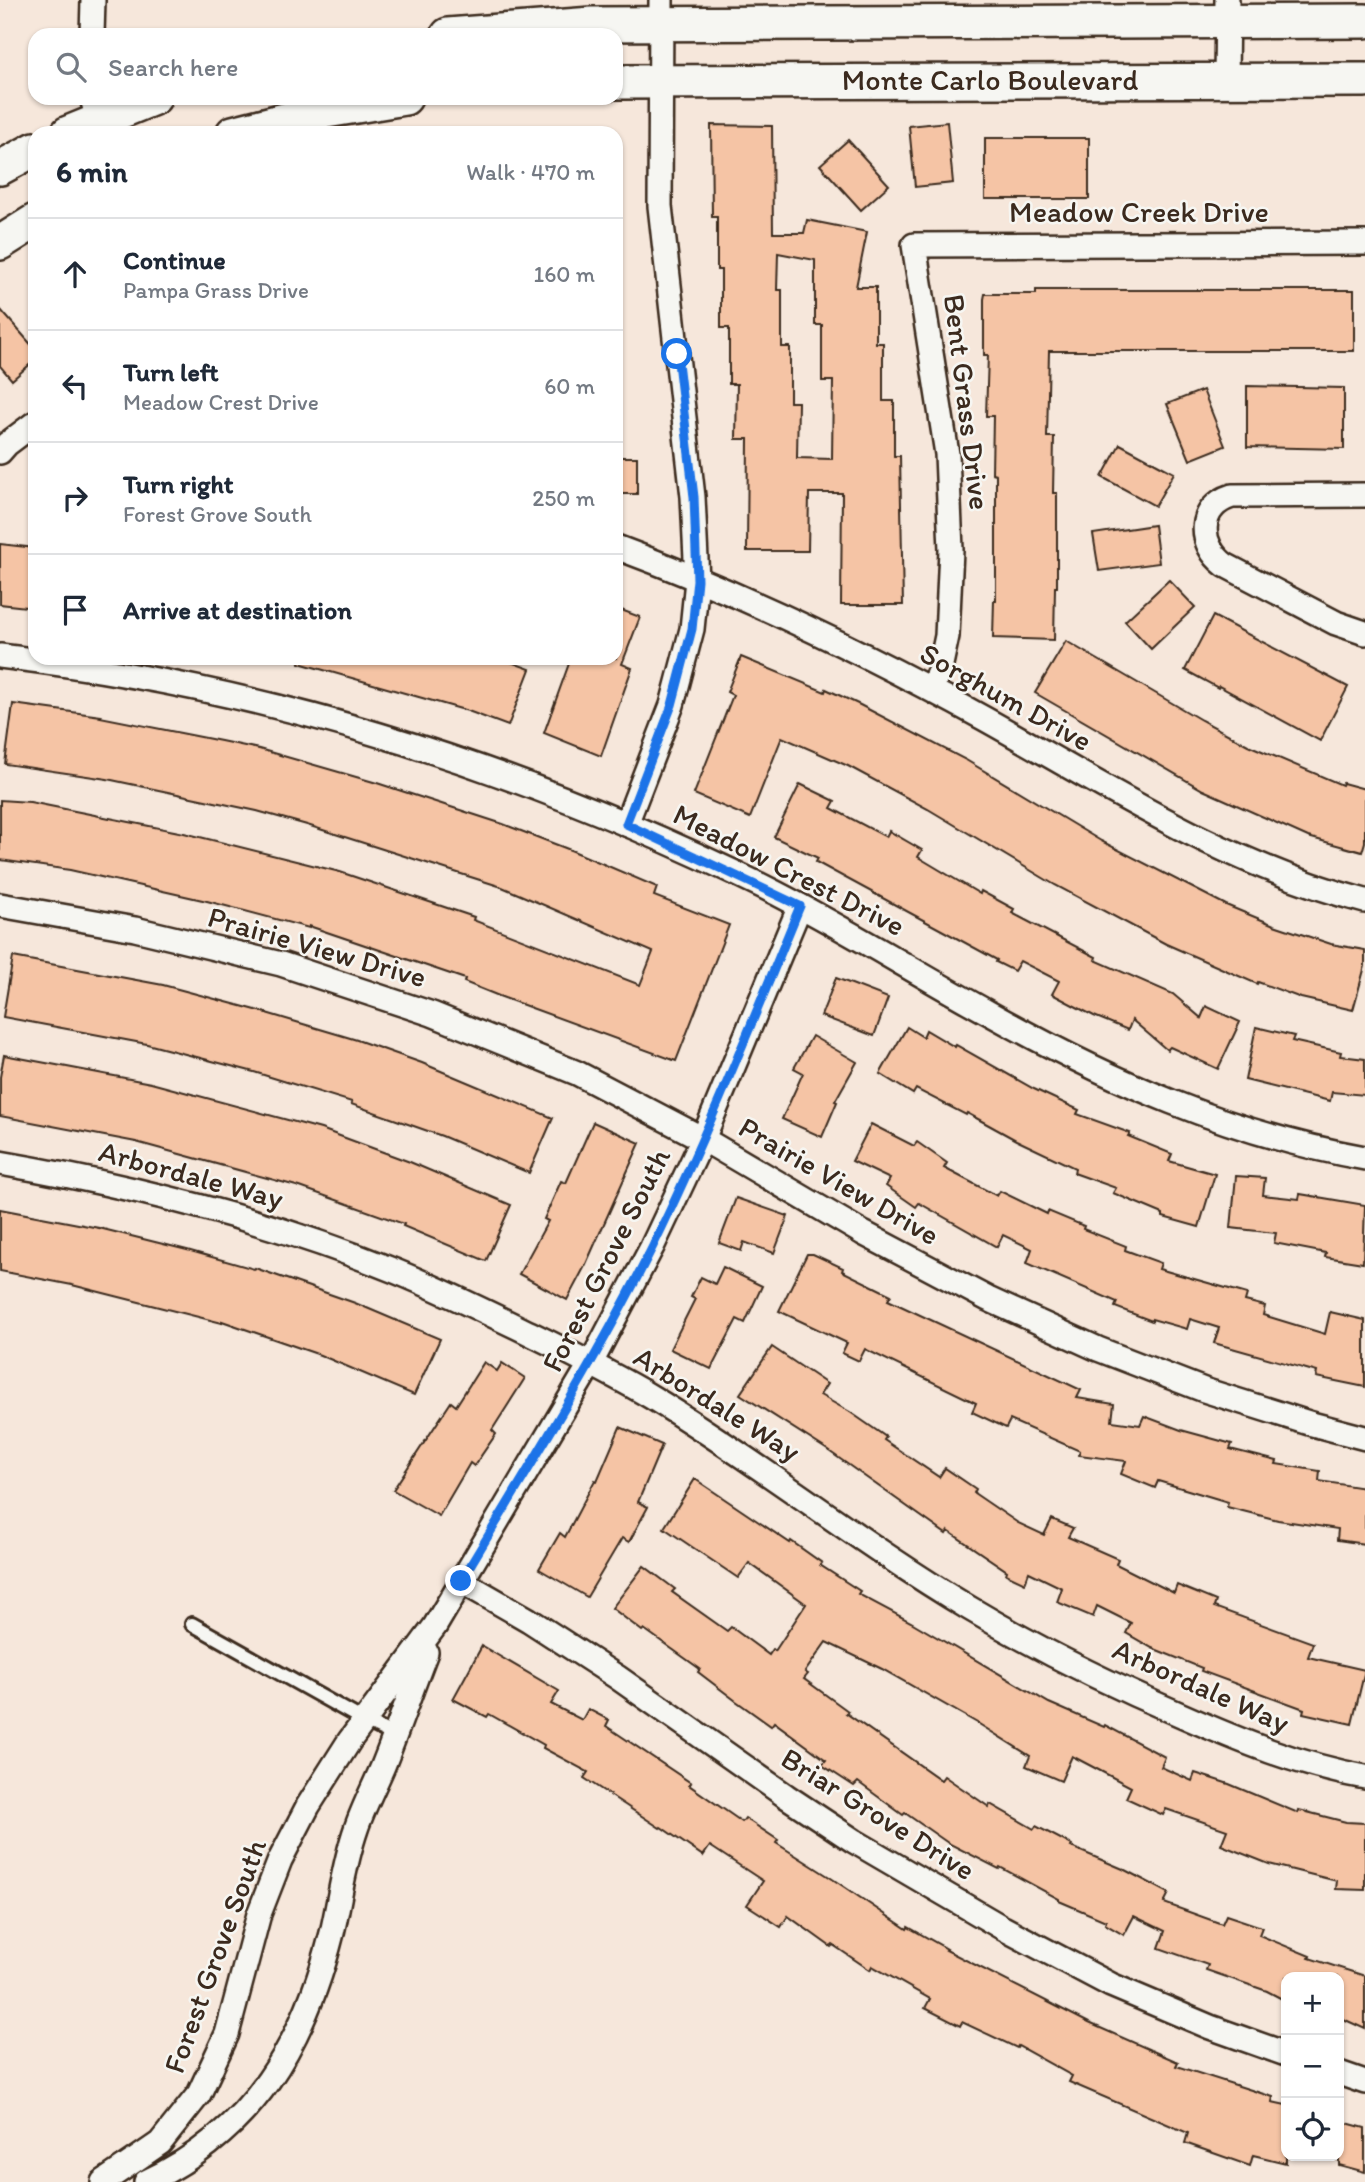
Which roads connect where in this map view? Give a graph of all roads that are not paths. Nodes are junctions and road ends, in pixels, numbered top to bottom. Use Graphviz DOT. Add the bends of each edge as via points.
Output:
graph roads {
  1 [pos="93,0"];
  2 [pos="1227,10"];
  3 [pos="661,12"];
  4 [pos="1365,21"];
  5 [pos="92,28"];
  6 [pos="533,28"];
  7 [pos="1226,79"];
  8 [pos="1365,80"];
  9 [pos="661,81"];
  10 [pos="623,82"];
  11 [pos="130,105"];
  12 [pos="363,105"];
  13 [pos="86,117"];
  14 [pos="261,126"];
  15 [pos="28,153"];
  16 [pos="0,167"];
  17 [pos="28,225"];
  18 [pos="0,243"];
  19 [pos="1365,243"];
  20 [pos="914,245"];
  21 [pos="28,428"];
  22 [pos="0,452"];
  23 [pos="1365,495"];
  24 [pos="623,550"];
  25 [pos="697,580"];
  26 [pos="1365,633"];
  27 [pos="0,656"];
  28 [pos="28,660"];
  29 [pos="68,665"];
  30 [pos="931,689"];
  31 [pos="626,824"];
  32 [pos="1365,901"];
  33 [pos="0,905"];
  34 [pos="800,906"];
  35 [pos="703,1139"];
  36 [pos="1365,1158"];
  37 [pos="0,1163"];
  38 [pos="591,1363"];
  39 [pos="1365,1438"];
  40 [pos="461,1581"];
  41 [pos="192,1624"];
  42 [pos="436,1626"];
  43 [pos="365,1721"];
  44 [pos="394,1735"];
  45 [pos="1365,1777"];
  46 [pos="1281,2052"];
  47 [pos="1344,2075"];
  48 [pos="1365,2082"];
  49 [pos="103,2182"];
  50 [pos="146,2182"];
  1 -- 5 [label="street"];
  2 -- 3 [label="main road, Monte Carlo Boulevard"];
  2 -- 4 [label="main road, Monte Carlo Boulevard"];
  2 -- 7 [label="street"];
  3 -- 6 [label="main road, Monte Carlo Boulevard"];
  3 -- 9 [label="street"];
  7 -- 8 [label="main road, Monte Carlo Boulevard"];
  7 -- 9 [label="main road, Monte Carlo Boulevard"];
  9 -- 10 [label="main road, Monte Carlo Boulevard"];
  9 -- 25 [label="street" via="660,206 694,497"];
  11 -- 13 [label="main road"];
  12 -- 14 [label="main road"];
  15 -- 16 [label="main road"];
  17 -- 18 [label="main road"];
  19 -- 20 [label="street, Meadow Creek Drive"];
  20 -- 30 [label="street, Bent Grass Drive" via="951,489 947,635"];
  21 -- 22 [label="street"];
  23 -- 26 [label="street" via="1233,496 1223,499 1210,513 1205,531 1210,552 1225,565 1336,623"];
  24 -- 25 [label="street, Sorghum Drive"];
  25 -- 30 [label="street, Sorghum Drive"];
  25 -- 31 [label="street" via="692,629 672,705"];
  27 -- 28 [label="street, Meadow Crest Drive"];
  29 -- 31 [label="street, Meadow Crest Drive" via="235,696 337,723 460,760"];
  30 -- 32 [label="street, Sorghum Drive" via="1199,839 1284,877"];
  31 -- 34 [label="street, Meadow Crest Drive"];
  33 -- 35 [label="street, Prairie View Drive" via="135,929 268,961 407,1006 578,1073"];
  34 -- 35 [label="street, Forest Grove South"];
  34 -- 36 [label="street, Meadow Crest Drive" via="990,1014 1135,1087 1233,1126"];
  35 -- 38 [label="street, Forest Grove South"];
  35 -- 39 [label="street, Prairie View Drive" via="863,1233 1049,1327 1204,1390"];
  37 -- 38 [label="street, Arbordale Way" via="159,1196 286,1233 416,1280"];
  38 -- 40 [label="street, Forest Grove South"];
  38 -- 45 [label="street, Arbordale Way" via="729,1445 870,1544 1037,1646 1154,1704 1274,1754"];
  40 -- 42 [label="street, Forest Grove South"];
  40 -- 46 [label="street, Briar Grove Drive" via="617,1676 855,1841 991,1922 1111,1985"];
  41 -- 43 [label="lane"];
  42 -- 43 [label="street, Forest Grove South"];
  42 -- 44 [label="street, Forest Grove South"];
  43 -- 44 [label="lane"];
  43 -- 49 [label="street, Forest Grove South" via="308,1806 280,1860 259,1914 227,2034 199,2094 160,2143"];
  44 -- 50 [label="street, Forest Grove South" via="355,1830 317,1987 297,2036 233,2124 176,2168"];
  47 -- 48 [label="street"];
}
